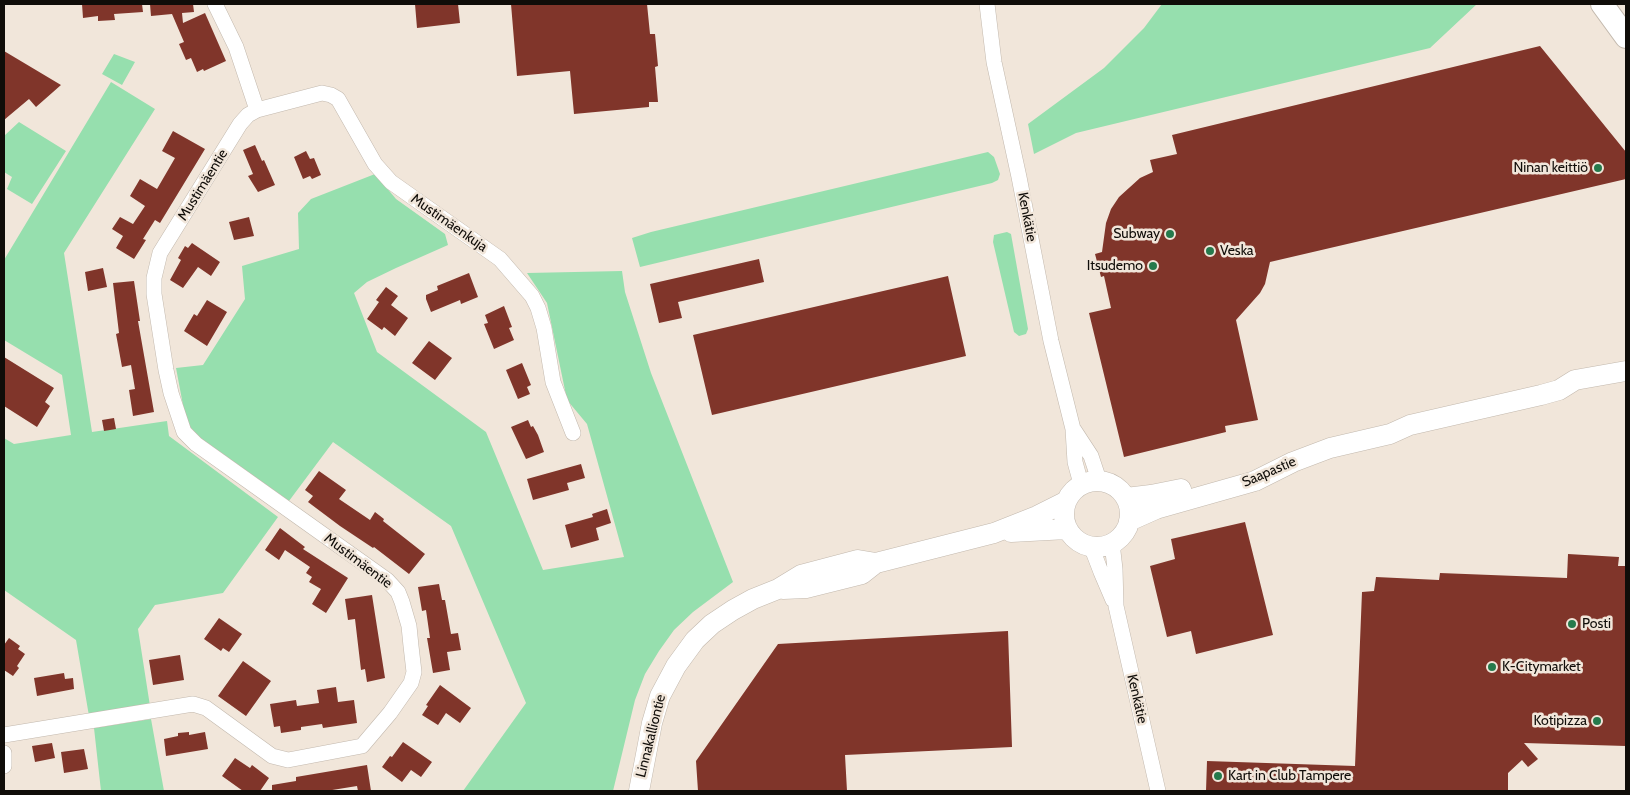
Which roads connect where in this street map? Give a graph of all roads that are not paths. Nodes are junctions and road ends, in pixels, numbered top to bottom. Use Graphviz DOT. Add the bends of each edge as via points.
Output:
graph roads {
  1 [pos="215,4"];
  2 [pos="987,4"];
  3 [pos="1602,4"];
  4 [pos="1626,37"];
  5 [pos="257,110"];
  6 [pos="1626,371"];
  7 [pos="1626,384"];
  8 [pos="1559,390"];
  9 [pos="1410,425"];
  10 [pos="573,433"];
  11 [pos="1090,482"];
  12 [pos="1126,498"];
  13 [pos="1065,502"];
  14 [pos="1129,521"];
  15 [pos="1067,528"];
  16 [pos="994,533"];
  17 [pos="1112,544"];
  18 [pos="1091,546"];
  19 [pos="1116,606"];
  20 [pos="4,735"];
  21 [pos="4,753"];
  22 [pos="4,766"];
  23 [pos="639,791"];
  24 [pos="1158,791"];
  1 -- 5 [label="street" via="236,47"];
  2 -- 11 [label="street, Kenkätie" via="994,62 1051,341 1073,429 1091,456"];
  3 -- 4 [label="main road"];
  5 -- 10 [label="street, Mustimäenkuja" via="322,93 338,99 375,164 391,182 500,259 532,296 538,308 553,382"];
  5 -- 20 [label="street, Mustimäentie" via="240,124 160,253 154,294 171,393 184,432 196,444 381,576 398,592 408,622 414,672 411,683 362,746 288,760 272,756 206,708 193,704"];
  6 -- 8 [label="main road, Saapastie" via="1575,380"];
  7 -- 8 [label="main road, Saapastie" via="1577,392"];
  8 -- 9 [label="main road, Saapastie"];
  9 -- 12 [label="main road, Saapastie" via="1384,423 1343,433 1295,448 1231,476"];
  9 -- 14 [label="main road, Saapastie" via="1390,434 1330,448 1255,481 1164,506"];
  11 -- 12 [label="main road" via="1112,484"];
  11 -- 13 [label="main road" via="1072,491"];
  12 -- 14 [label="main road" via="1130,508"];
  13 -- 15 [label="main road"];
  13 -- 16 [label="main road"];
  14 -- 17 [label="main road"];
  15 -- 16 [label="main road"];
  15 -- 18 [label="main road" via="1072,537"];
  16 -- 23 [label="main road, Linnakalliontie" via="876,563 862,574 806,588 778,589 725,615 695,640 660,696"];
  17 -- 18 [label="main road"];
  17 -- 19 [label="street, Kenkätie"];
  18 -- 19 [label="street, Kenkätie"];
  19 -- 24 [label="street, Kenkätie"];
  21 -- 22 [label="street"];
}
